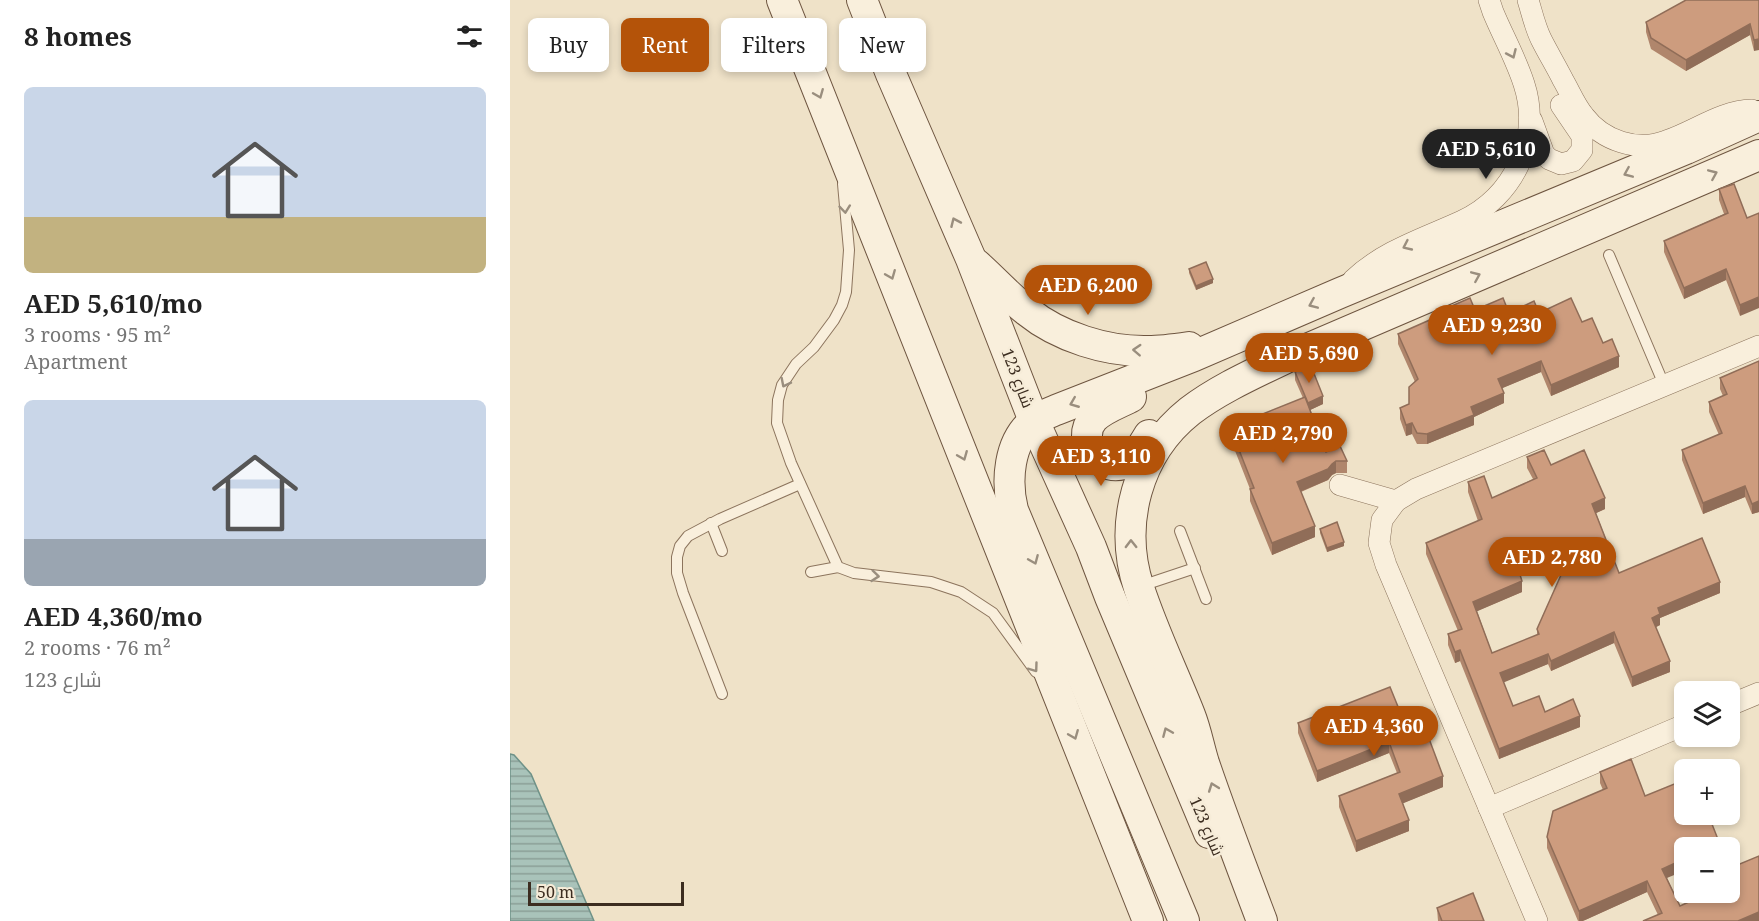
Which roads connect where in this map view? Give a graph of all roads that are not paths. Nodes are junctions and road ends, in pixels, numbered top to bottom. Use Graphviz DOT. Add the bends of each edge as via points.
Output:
graph roads {
  1 [pos="782,0"];
  2 [pos="862,0"];
  3 [pos="1489,0"];
  4 [pos="1528,0"];
  5 [pos="1540,38"];
  6 [pos="1759,110"];
  7 [pos="1530,115"];
  8 [pos="1759,116"];
  9 [pos="841,150"];
  10 [pos="1759,154"];
  11 [pos="1609,255"];
  12 [pos="971,259"];
  13 [pos="1340,293"];
  14 [pos="1759,346"];
  15 [pos="1205,350"];
  16 [pos="1286,358"];
  17 [pos="1665,387"];
  18 [pos="1034,421"];
  19 [pos="800,484"];
  20 [pos="1341,485"];
  21 [pos="1396,501"];
  22 [pos="711,523"];
  23 [pos="1180,531"];
  24 [pos="722,551"];
  25 [pos="838,567"];
  26 [pos="1195,568"];
  27 [pos="812,572"];
  28 [pos="1138,587"];
  29 [pos="1206,598"];
  30 [pos="1759,693"];
  31 [pos="722,694"];
  32 [pos="1058,694"];
  33 [pos="1740,701"];
  34 [pos="1674,728"];
  35 [pos="1489,808"];
  36 [pos="1148,921"];
  37 [pos="1184,921"];
  38 [pos="1247,921"];
  39 [pos="1262,921"];
  40 [pos="1537,921"];
  1 -- 9 [label="street, one-way"];
  12 -- 2 [label="street, شارع 123, one-way"];
  3 -- 7 [label="street, one-way" via="1524,84"];
  4 -- 5 [label="street"];
  5 -- 6 [label="street" via="1584,116 1603,134 1621,142 1641,145 1667,141 1720,116"];
  5 -- 7 [label="street" via="1559,102 1582,136 1578,156 1561,164 1549,159"];
  7 -- 13 [label="street, one-way" via="1527,143 1517,169 1490,204 1390,253"];
  8 -- 13 [label="street, one-way"];
  9 -- 19 [label="lane, one-way" via="849,250 846,292 834,320 796,364 782,385 778,400 777,423"];
  9 -- 32 [label="street, one-way"];
  16 -- 10 [label="street, one-way"];
  11 -- 17 [label="lane"];
  15 -- 12 [label="street, one-way" via="1148,351 1086,341 1027,312"];
  12 -- 18 [label="street, شارع 123"];
  13 -- 15 [label="street, one-way"];
  14 -- 17 [label="street"];
  15 -- 16 [label="street" via="1166,378 1094,418 1087,434 1096,458 1111,465 1133,459 1152,431 1183,400 1223,378"];
  15 -- 18 [label="street, one-way"];
  28 -- 16 [label="street, one-way" via="1130,551 1131,512 1142,474 1161,440 1189,412 1222,390"];
  17 -- 21 [label="street" via="1416,489"];
  18 -- 37 [label="street, one-way" via="1018,443 1011,462 1013,510"];
  38 -- 18 [label="street, شارع 123, one-way"];
  19 -- 22 [label="lane"];
  19 -- 25 [label="lane"];
  20 -- 21 [label="street"];
  21 -- 35 [label="street" via="1382,520 1379,543"];
  22 -- 24 [label="lane"];
  22 -- 31 [label="lane" via="688,536 681,546 677,573"];
  23 -- 26 [label="lane"];
  25 -- 27 [label="lane"];
  25 -- 32 [label="lane, one-way" via="854,573 931,582 967,596 993,613 1040,677"];
  26 -- 28 [label="lane"];
  26 -- 29 [label="lane"];
  39 -- 28 [label="street, one-way" via="1191,718"];
  30 -- 33 [label="street"];
  32 -- 36 [label="street, one-way"];
  34 -- 35 [label="street"];
  35 -- 40 [label="street"];
}
